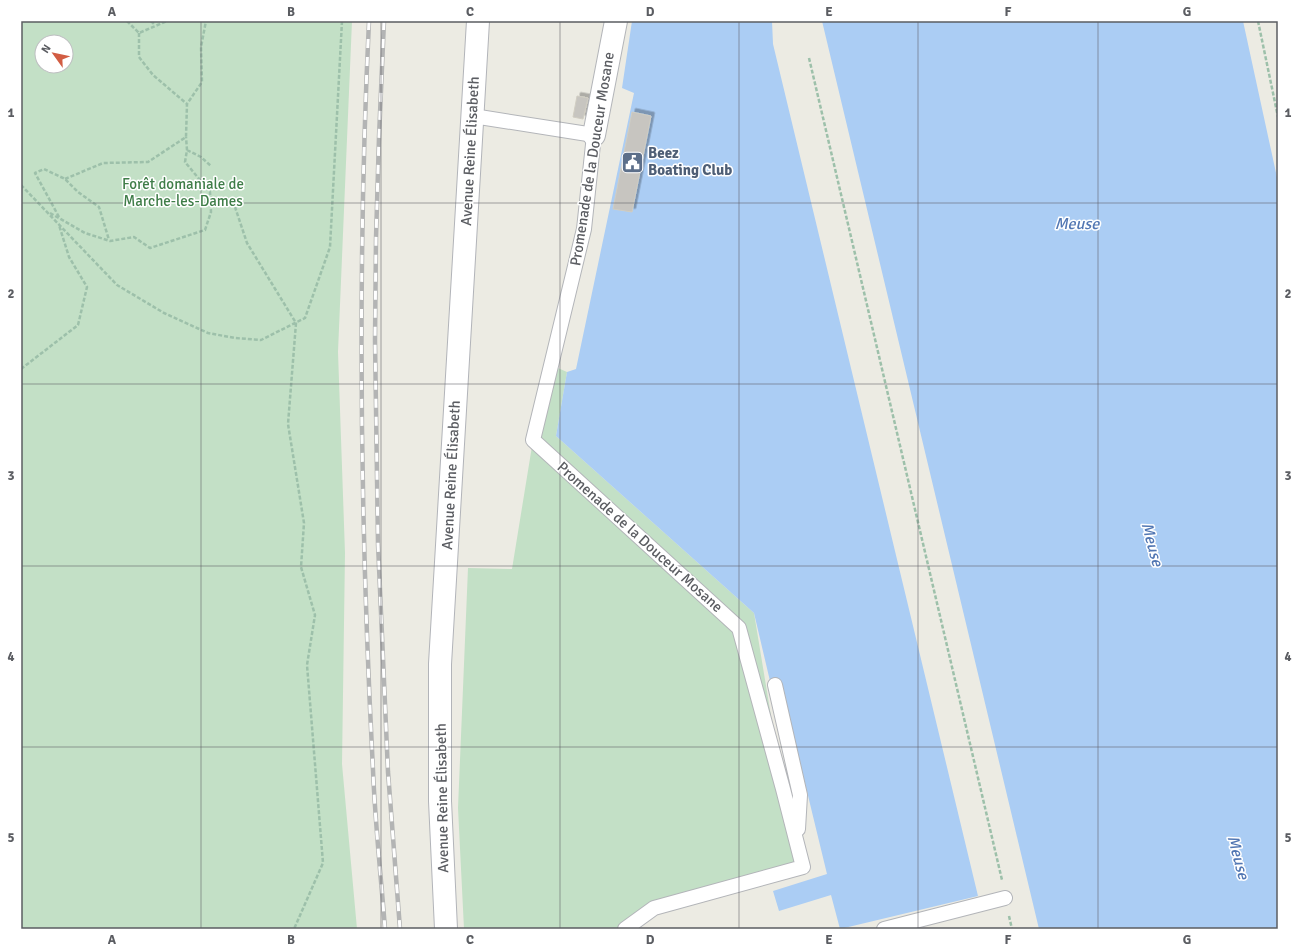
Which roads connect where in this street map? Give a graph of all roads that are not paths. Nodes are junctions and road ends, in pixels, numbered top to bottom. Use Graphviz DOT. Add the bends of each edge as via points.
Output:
graph roads {
  1 [pos="478,21"];
  2 [pos="616,21"];
  3 [pos="473,116"];
  4 [pos="594,135"];
  5 [pos="775,684"];
  6 [pos="797,841"];
  7 [pos="1005,898"];
  8 [pos="446,929"];
  9 [pos="625,929"];
  10 [pos="884,929"];
  1 -- 3 [label="main road, Avenue Reine Élisabeth"];
  2 -- 4 [label="main road, Promenade de la Douceur Mosane"];
  3 -- 4 [label="lane"];
  3 -- 8 [label="main road, Avenue Reine Élisabeth" via="440,664 440,801"];
  4 -- 6 [label="lane, Promenade de la Douceur Mosane" via="584,229 533,440 739,628"];
  5 -- 6 [label="lane" via="800,795"];
  6 -- 9 [label="lane, Promenade de la Douceur Mosane" via="803,867 654,908"];
  7 -- 10 [label="lane"];
}
